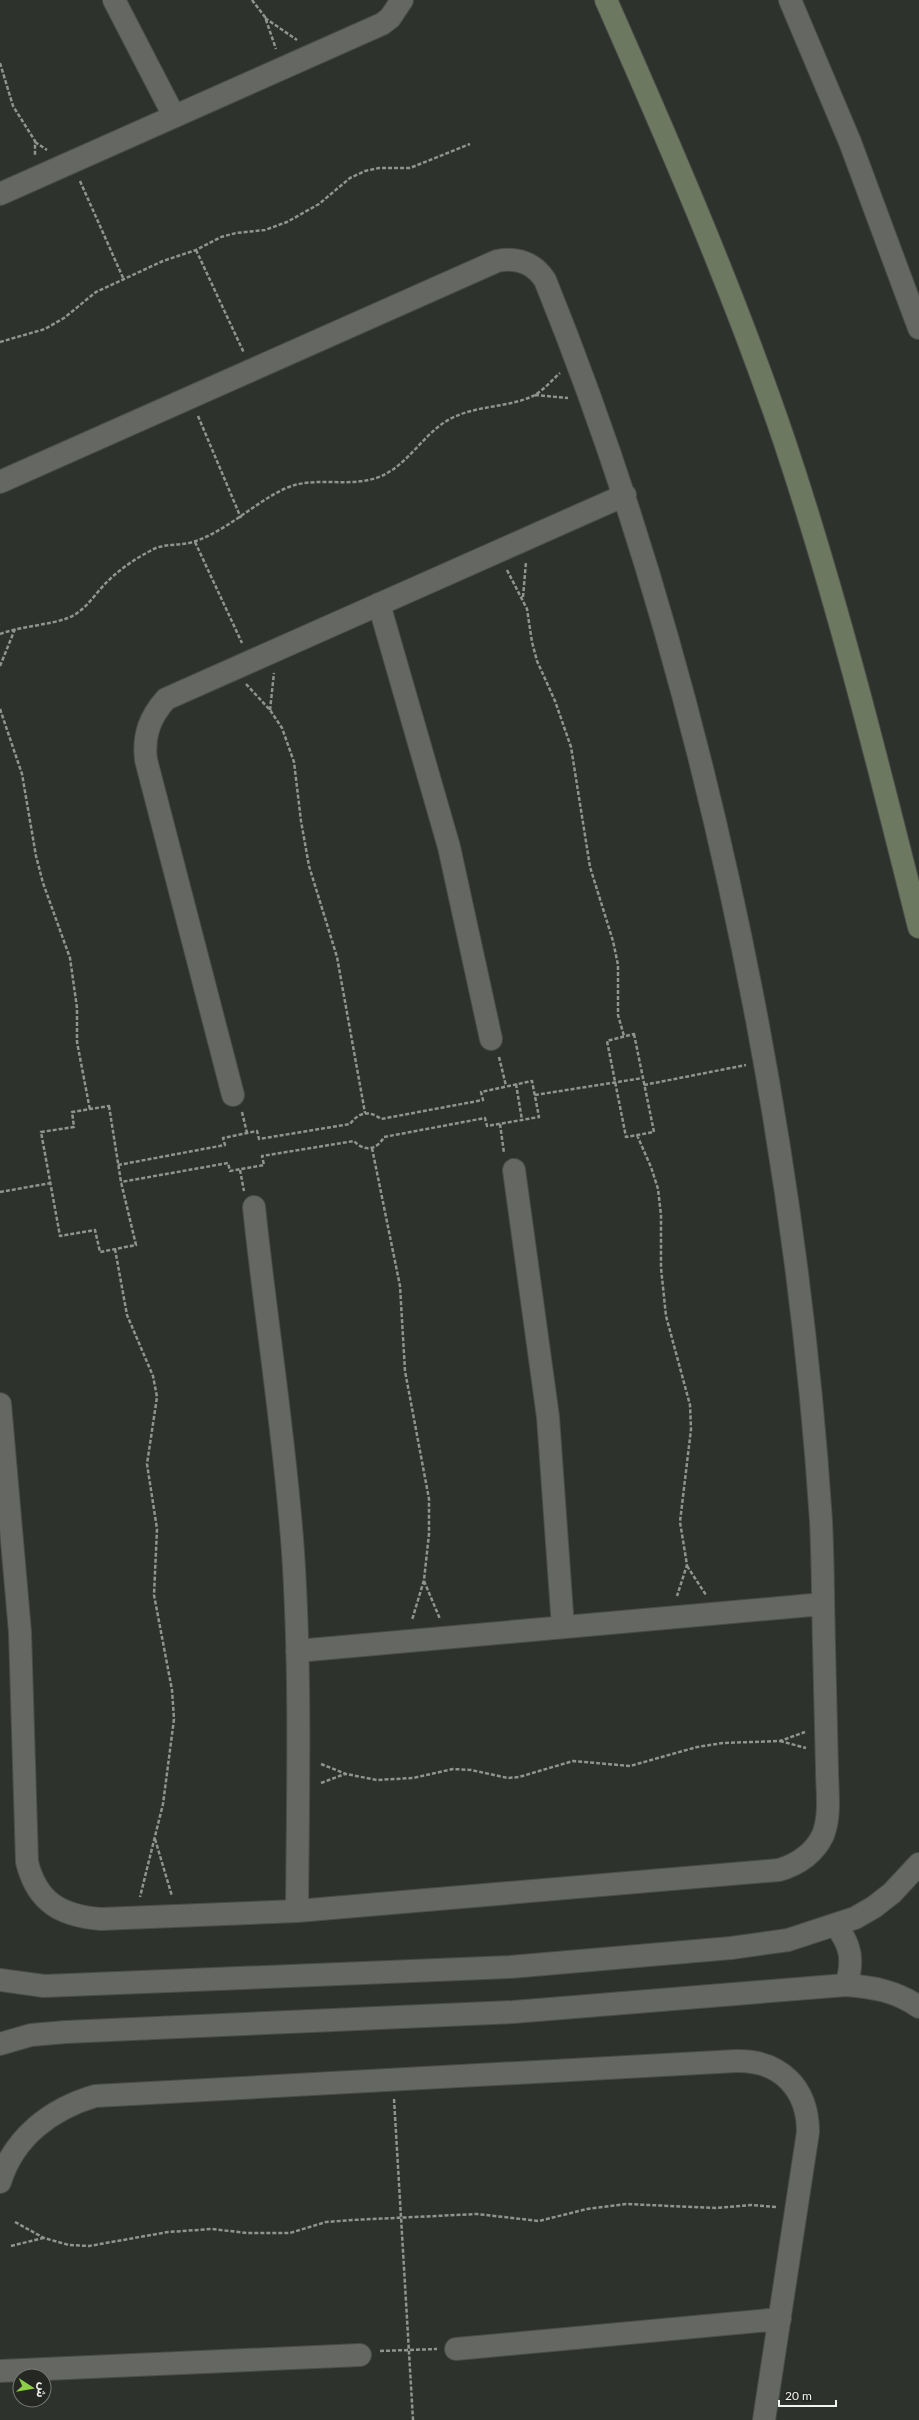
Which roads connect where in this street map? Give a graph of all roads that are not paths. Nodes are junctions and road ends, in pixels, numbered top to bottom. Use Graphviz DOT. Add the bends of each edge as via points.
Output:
graph roads {
  1 [pos="114,0"];
  2 [pos="402,0"];
  3 [pos="606,0"];
  4 [pos="790,0"];
  5 [pos="174,116"];
  6 [pos="0,194"];
  7 [pos="912,282"];
  8 [pos="919,328"];
  9 [pos="0,482"];
  10 [pos="625,495"];
  11 [pos="379,604"];
  12 [pos="919,927"];
  13 [pos="491,1040"];
  14 [pos="233,1095"];
  15 [pos="514,1170"];
  16 [pos="254,1207"];
  17 [pos="0,1404"];
  18 [pos="823,1604"];
  19 [pos="563,1627"];
  20 [pos="297,1651"];
  21 [pos="919,1864"];
  22 [pos="297,1911"];
  23 [pos="835,1925"];
  24 [pos="0,1980"];
  25 [pos="846,1985"];
  26 [pos="919,2007"];
  27 [pos="0,2044"];
  28 [pos="0,2182"];
  29 [pos="780,2320"];
  30 [pos="448,2349"];
  31 [pos="357,2355"];
  32 [pos="0,2371"];
  33 [pos="764,2420"];
  1 -- 5 [label="street"];
  2 -- 5 [label="street" via="390,18 382,24"];
  3 -- 12 [label="main road" via="712,250 784,442 856,675"];
  4 -- 7 [label="street"];
  5 -- 6 [label="street"];
  7 -- 8 [label="street"];
  9 -- 10 [label="street" via="491,264 513,259 535,268 545,280 577,358"];
  10 -- 11 [label="street"];
  10 -- 18 [label="street" via="663,620 707,786 743,947 765,1062 791,1230 808,1377 821,1524"];
  11 -- 13 [label="street" via="449,847"];
  11 -- 14 [label="street" via="166,699 151,718 145,750"];
  15 -- 19 [label="street" via="548,1417"];
  16 -- 20 [label="street" via="287,1477"];
  17 -- 22 [label="street" via="20,1632 26,1850 29,1873 34,1884 48,1902 72,1915 101,1919"];
  18 -- 19 [label="street"];
  18 -- 22 [label="street" via="828,1812 822,1836 808,1855 795,1865 780,1870"];
  19 -- 20 [label="street"];
  20 -- 22 [label="street"];
  21 -- 23 [label="street" via="892,1893 874,1907 855,1918"];
  23 -- 24 [label="street" via="788,1940 731,1948 510,1967 69,1986"];
  23 -- 25 [label="street" via="849,1947 852,1959"];
  25 -- 26 [label="street" via="883,1990"];
  25 -- 27 [label="street" via="513,2012 66,2032 31,2035"];
  28 -- 29 [label="street" via="17,2148 38,2124 65,2106 95,2096 748,2061 772,2067 783,2074 796,2088 808,2119"];
  29 -- 30 [label="street"];
  29 -- 33 [label="street"];
  31 -- 32 [label="street"];
}
